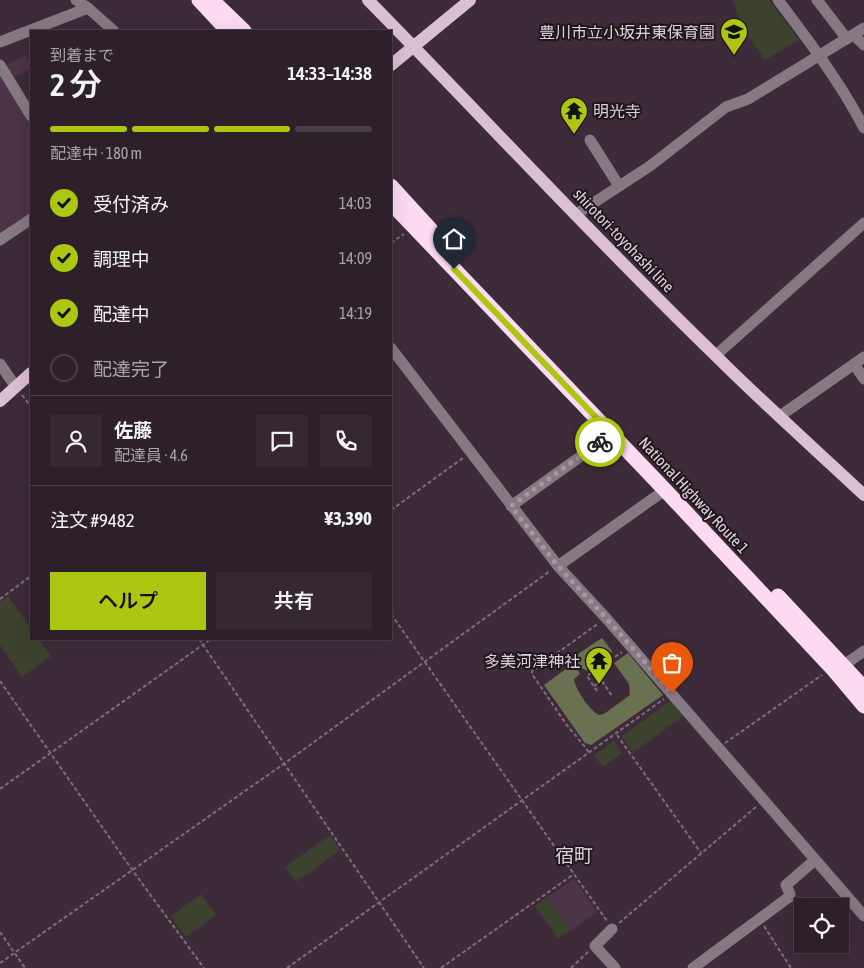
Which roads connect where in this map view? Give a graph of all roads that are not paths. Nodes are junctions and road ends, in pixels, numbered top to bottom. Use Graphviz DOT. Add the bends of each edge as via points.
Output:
graph roads {
  1 [pos="76,0"];
  2 [pos="199,0"];
  3 [pos="212,0"];
  4 [pos="368,0"];
  5 [pos="778,0"];
  6 [pos="817,0"];
  7 [pos="465,2"];
  8 [pos="88,8"];
  9 [pos="864,28"];
  10 [pos="30,30"];
  11 [pos="31,30"];
  12 [pos="113,30"];
  13 [pos="227,30"];
  14 [pos="243,30"];
  15 [pos="850,37"];
  16 [pos="0,42"];
  17 [pos="864,45"];
  18 [pos="414,47"];
  19 [pos="820,56"];
  20 [pos="392,64"];
  21 [pos="0,65"];
  22 [pos="30,114"];
  23 [pos="864,128"];
  24 [pos="590,140"];
  25 [pos="619,186"];
  26 [pos="392,187"];
  27 [pos="392,204"];
  28 [pos="575,215"];
  29 [pos="30,220"];
  30 [pos="864,223"];
  31 [pos="0,240"];
  32 [pos="392,349"];
  33 [pos="715,356"];
  34 [pos="864,357"];
  35 [pos="0,364"];
  36 [pos="854,364"];
  37 [pos="30,374"];
  38 [pos="864,379"];
  39 [pos="16,387"];
  40 [pos="0,401"];
  41 [pos="780,416"];
  42 [pos="612,434"];
  43 [pos="665,490"];
  44 [pos="864,495"];
  45 [pos="511,506"];
  46 [pos="558,566"];
  47 [pos="864,651"];
  48 [pos="838,667"];
  49 [pos="864,688"];
  50 [pos="864,706"];
  51 [pos="815,860"];
  52 [pos="864,916"];
  53 [pos="612,928"];
  54 [pos="615,968"];
  55 [pos="693,968"];
  1 -- 8 [label="street"];
  2 -- 13 [label="highway"];
  3 -- 14 [label="highway"];
  4 -- 18 [label="main road, shirotori-toyohashi line"];
  5 -- 19 [label="street"];
  6 -- 15 [label="street"];
  7 -- 18 [label="main road"];
  8 -- 11 [label="street"];
  8 -- 12 [label="street"];
  9 -- 15 [label="street"];
  10 -- 16 [label="street"];
  15 -- 17 [label="street"];
  15 -- 19 [label="street"];
  18 -- 20 [label="main road"];
  18 -- 28 [label="main road, shirotori-toyohashi line"];
  19 -- 23 [label="street"];
  19 -- 25 [label="street" via="748,99 726,107"];
  21 -- 22 [label="street"];
  24 -- 25 [label="street"];
  25 -- 28 [label="street"];
  26 -- 48 [label="highway, National Highway Route 1"];
  27 -- 42 [label="highway, National Highway Route 1"];
  28 -- 33 [label="main road, shirotori-toyohashi line"];
  29 -- 31 [label="street"];
  30 -- 33 [label="street"];
  32 -- 45 [label="street"];
  33 -- 41 [label="main road, shirotori-toyohashi line"];
  34 -- 36 [label="street"];
  35 -- 39 [label="street"];
  36 -- 38 [label="street"];
  36 -- 41 [label="street"];
  37 -- 39 [label="main road"];
  39 -- 40 [label="main road"];
  41 -- 44 [label="main road, shirotori-toyohashi line"];
  42 -- 43 [label="highway, National Highway Route 1"];
  42 -- 45 [label="street"];
  43 -- 46 [label="street"];
  43 -- 48 [label="highway, National Highway Route 1"];
  45 -- 46 [label="street"];
  46 -- 51 [label="street"];
  47 -- 48 [label="street"];
  48 -- 49 [label="highway, National Highway Route 1"];
  48 -- 50 [label="highway, National Highway Route 1"];
  51 -- 52 [label="street"];
  51 -- 55 [label="street" via="786,885 789,897"];
  53 -- 54 [label="street" via="595,946"];
}
